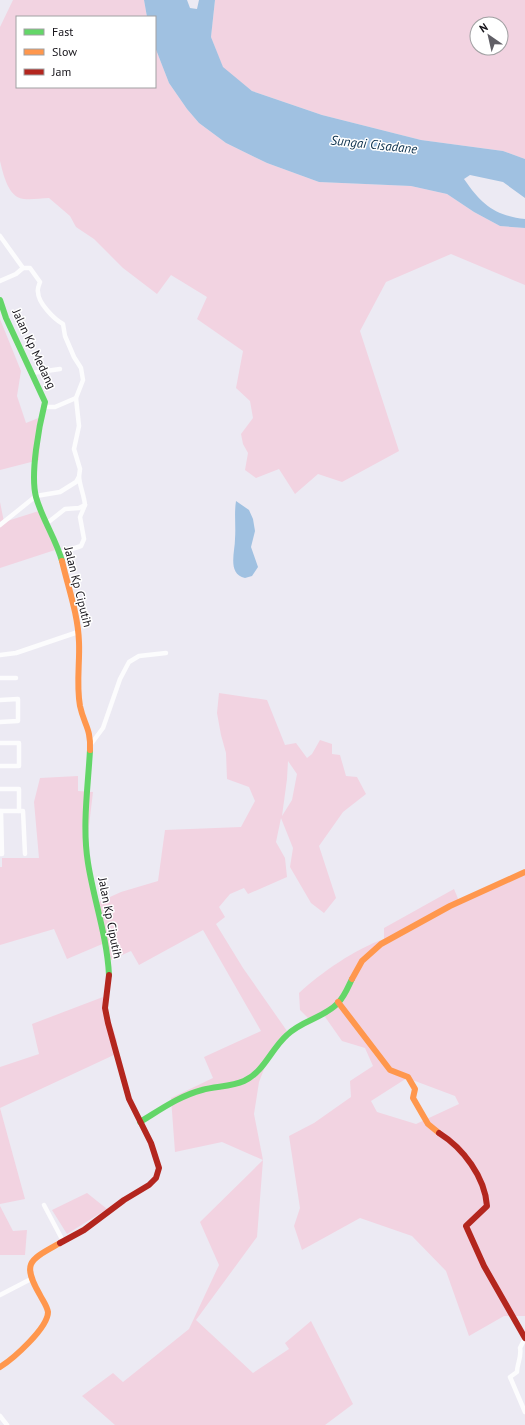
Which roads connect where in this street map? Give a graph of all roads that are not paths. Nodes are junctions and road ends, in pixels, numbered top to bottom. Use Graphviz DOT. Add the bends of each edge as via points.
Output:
graph roads {
  1 [pos="0,236"];
  2 [pos="23,268"];
  3 [pos="0,281"];
  4 [pos="0,300"];
  5 [pos="60,368"];
  6 [pos="32,373"];
  7 [pos="76,398"];
  8 [pos="44,408"];
  9 [pos="80,477"];
  10 [pos="36,496"];
  11 [pos="85,505"];
  12 [pos="46,524"];
  13 [pos="0,525"];
  14 [pos="60,553"];
  15 [pos="78,632"];
  16 [pos="166,653"];
  17 [pos="0,655"];
  18 [pos="0,678"];
  19 [pos="16,678"];
  20 [pos="0,700"];
  21 [pos="0,722"];
  22 [pos="0,743"];
  23 [pos="91,744"];
  24 [pos="0,766"];
  25 [pos="0,789"];
  26 [pos="0,811"];
  27 [pos="19,811"];
  28 [pos="1,832"];
  29 [pos="0,854"];
  30 [pos="25,854"];
  31 [pos="525,872"];
  32 [pos="338,1002"];
  33 [pos="140,1122"];
  34 [pos="44,1205"];
  35 [pos="63,1241"];
  36 [pos="31,1279"];
  37 [pos="0,1295"];
  38 [pos="525,1338"];
  39 [pos="0,1367"];
  40 [pos="525,1412"];
  41 [pos="0,1416"];
  42 [pos="7,1425"];
  1 -- 2 [label="street"];
  2 -- 3 [label="street"];
  2 -- 7 [label="street" via="30,268 40,282 37,292 40,299 55,320 63,324 71,350 81,368 83,380"];
  4 -- 6 [label="street, Jalan Kp Medang"];
  5 -- 6 [label="street"];
  6 -- 8 [label="street, Jalan Kp Medang" via="45,398"];
  7 -- 8 [label="street" via="55,407"];
  7 -- 9 [label="street" via="79,426 74,449"];
  8 -- 10 [label="street, Jalan Kp Ciputih" via="39,424"];
  9 -- 10 [label="street" via="60,492"];
  9 -- 11 [label="street"];
  10 -- 12 [label="street, Jalan Kp Ciputih"];
  10 -- 13 [label="street"];
  11 -- 12 [label="street" via="65,509"];
  11 -- 14 [label="street" via="80,517 84,539 81,546"];
  12 -- 14 [label="street, Jalan Kp Ciputih"];
  14 -- 15 [label="street, Jalan Kp Ciputih"];
  15 -- 17 [label="street" via="16,653"];
  15 -- 23 [label="street, Jalan Kp Ciputih" via="78,698 91,736"];
  16 -- 23 [label="street" via="139,656 129,662 120,679 103,728"];
  18 -- 19 [label="street"];
  20 -- 21 [label="street" via="18,699 18,721"];
  22 -- 24 [label="street" via="19,743 19,766"];
  23 -- 33 [label="street, Jalan Kp Ciputih" via="85,828 88,863 108,952 109,975 105,1008 129,1099"];
  25 -- 27 [label="street" via="19,789"];
  26 -- 27 [label="street"];
  26 -- 28 [label="street"];
  27 -- 30 [label="street" via="23,811"];
  28 -- 29 [label="street"];
  31 -- 32 [label="street" via="426,918 380,944 367,955"];
  32 -- 33 [label="street" via="319,1018 293,1030 278,1043 255,1074 243,1083 204,1089 179,1099"];
  32 -- 38 [label="street" via="390,1070 408,1077 415,1089 413,1098 426,1121 460,1153 484,1190 487,1206 483,1212 468,1221 466,1226 484,1266"];
  33 -- 35 [label="street, Jalan Kp Ciputih" via="157,1160 159,1168 156,1178 84,1230"];
  34 -- 35 [label="street"];
  35 -- 36 [label="street, Jalan Kp Ciputih" via="32,1261 29,1268"];
  36 -- 37 [label="street"];
  36 -- 39 [label="street" via="48,1312 46,1322 13,1358"];
  38 -- 40 [label="street" via="520,1348 522,1353 517,1363 518,1372 510,1377"];
  41 -- 42 [label="street"];
}
